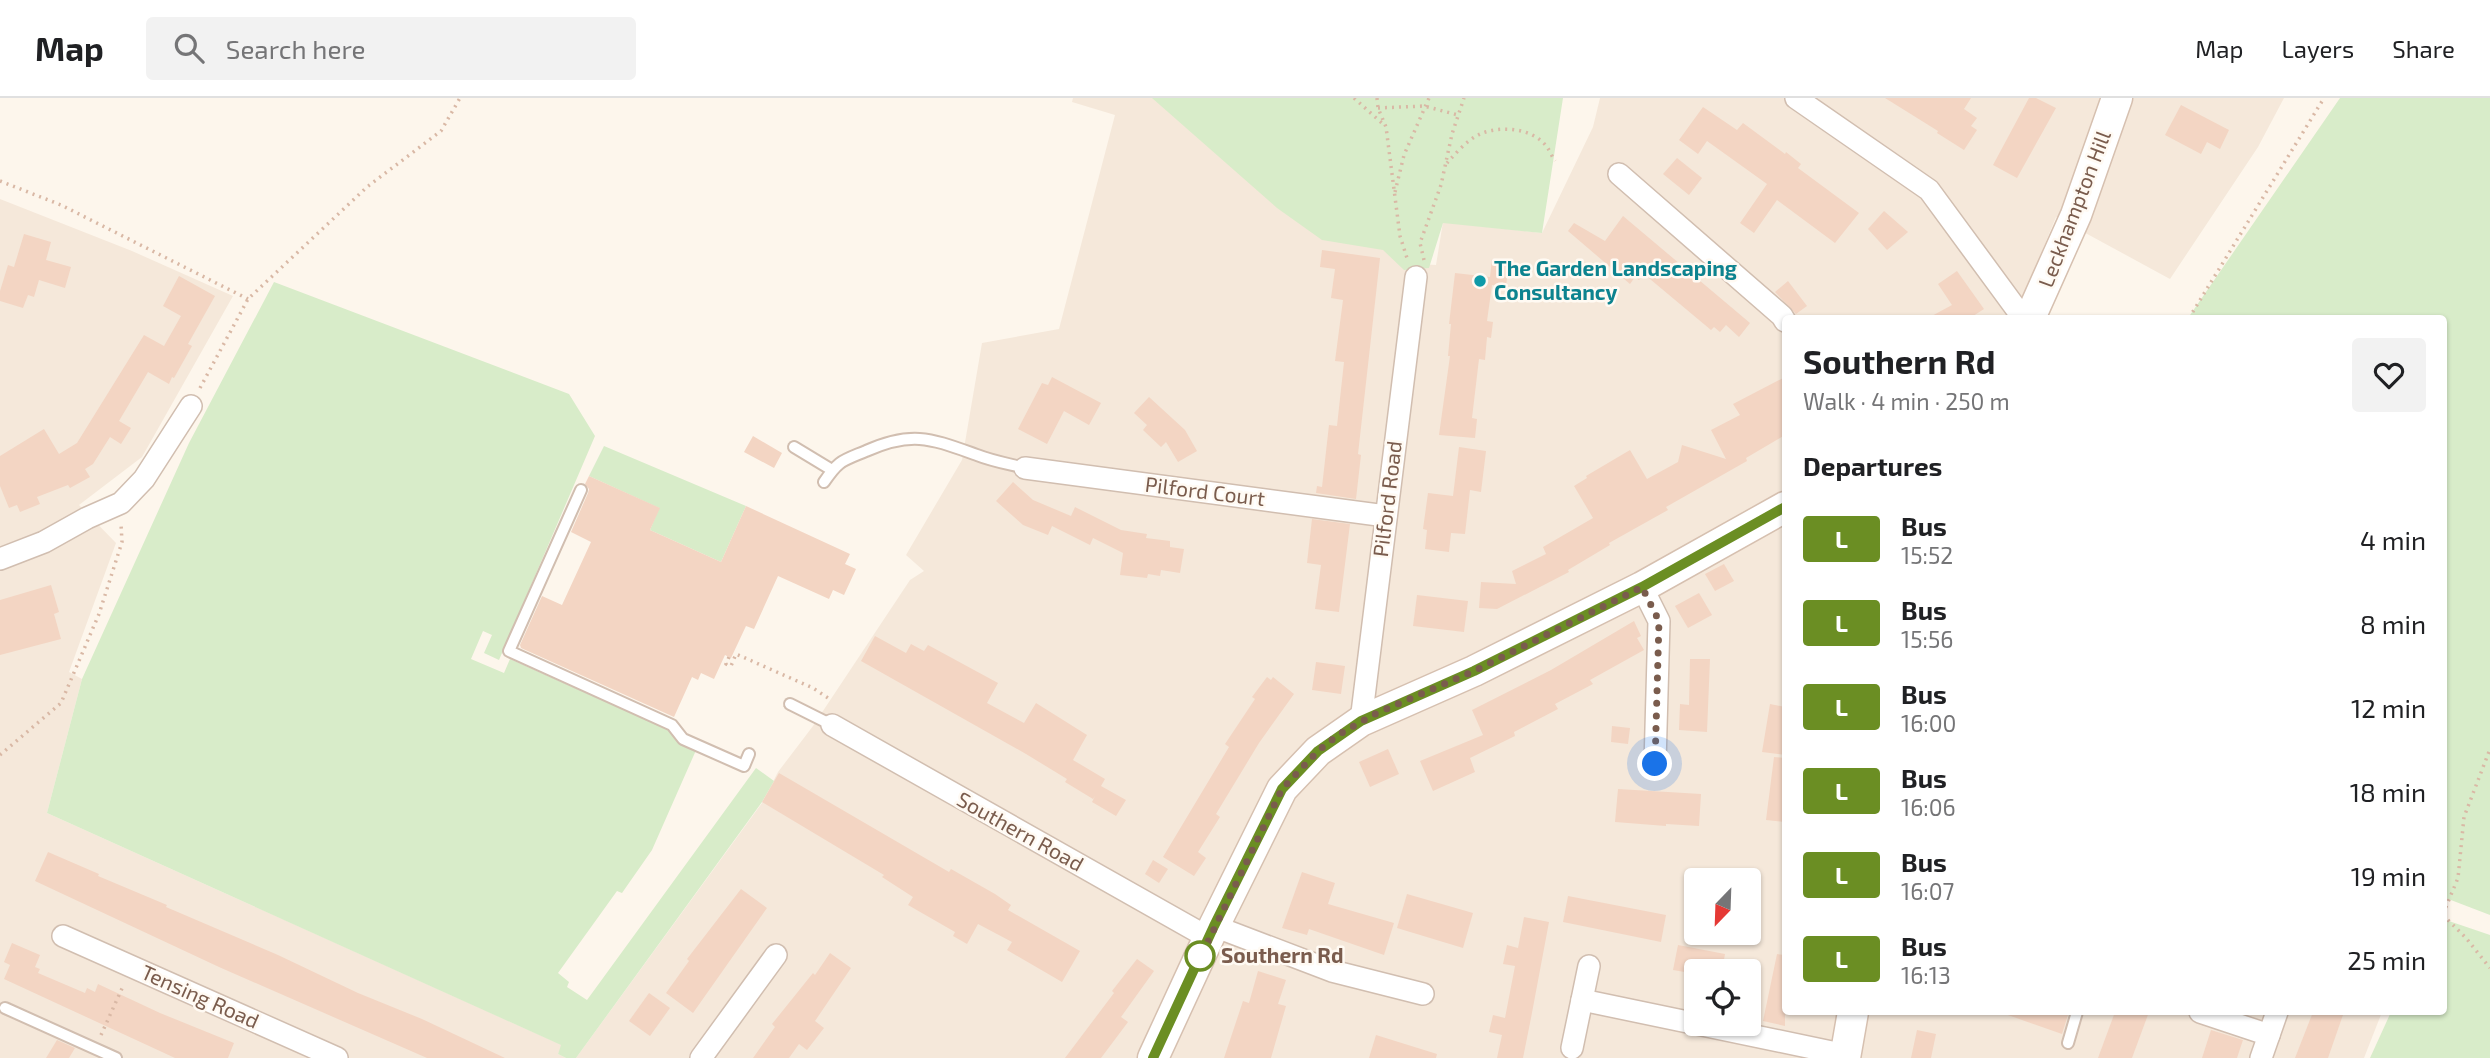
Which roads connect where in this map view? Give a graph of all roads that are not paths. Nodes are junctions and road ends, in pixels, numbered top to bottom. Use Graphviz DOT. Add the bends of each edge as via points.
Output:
graph roads {
  1 [pos="1796,98"];
  2 [pos="2116,98"];
  3 [pos="1619,174"];
  4 [pos="1416,269"];
  5 [pos="2020,315"];
  6 [pos="2031,315"];
  7 [pos="1782,316"];
  8 [pos="191,406"];
  9 [pos="794,447"];
  10 [pos="1025,468"];
  11 [pos="832,470"];
  12 [pos="824,482"];
  13 [pos="581,490"];
  14 [pos="1782,509"];
  15 [pos="1386,516"];
  16 [pos="0,559"];
  17 [pos="1642,587"];
  18 [pos="790,704"];
  19 [pos="1361,721"];
  20 [pos="832,726"];
  21 [pos="750,754"];
  22 [pos="1655,764"];
  23 [pos="1211,932"];
  24 [pos="63,936"];
  25 [pos="776,955"];
  26 [pos="1589,966"];
  27 [pos="1423,994"];
  28 [pos="1582,1000"];
  29 [pos="5,1008"];
  30 [pos="1853,1015"];
  31 [pos="2076,1015"];
  32 [pos="2209,1015"];
  33 [pos="2276,1015"];
  34 [pos="2269,1035"];
  35 [pos="2068,1044"];
  36 [pos="1572,1048"];
  37 [pos="1846,1056"];
  38 [pos="116,1058"];
  39 [pos="337,1058"];
  40 [pos="701,1058"];
  41 [pos="1153,1058"];
  42 [pos="2261,1058"];
  1 -- 5 [label="street" via="1929,190"];
  2 -- 6 [label="street, Leckhampton Hill" via="2076,215"];
  3 -- 7 [label="street"];
  4 -- 15 [label="street, Pilford Road"];
  8 -- 16 [label="street" via="144,479 121,503"];
  9 -- 11 [label="lane"];
  10 -- 11 [label="lane" via="916,437 877,446 837,463"];
  10 -- 15 [label="street, Pilford Court"];
  11 -- 12 [label="lane"];
  13 -- 21 [label="lane" via="509,652 672,725 683,738 744,766"];
  14 -- 17 [label="street"];
  15 -- 19 [label="street, Pilford Road"];
  17 -- 19 [label="street" via="1474,671"];
  17 -- 22 [label="street" via="1659,621"];
  18 -- 20 [label="lane"];
  19 -- 23 [label="street" via="1318,751 1282,789"];
  20 -- 23 [label="street, Southern Road"];
  23 -- 27 [label="street, Southern Road"];
  23 -- 41 [label="street"];
  24 -- 39 [label="street, Tensing Road"];
  25 -- 40 [label="street"];
  26 -- 28 [label="street"];
  28 -- 36 [label="street"];
  28 -- 37 [label="street"];
  29 -- 38 [label="lane"];
  30 -- 37 [label="street"];
  31 -- 35 [label="lane"];
  32 -- 34 [label="street"];
  33 -- 34 [label="street"];
  34 -- 42 [label="street"];
}
